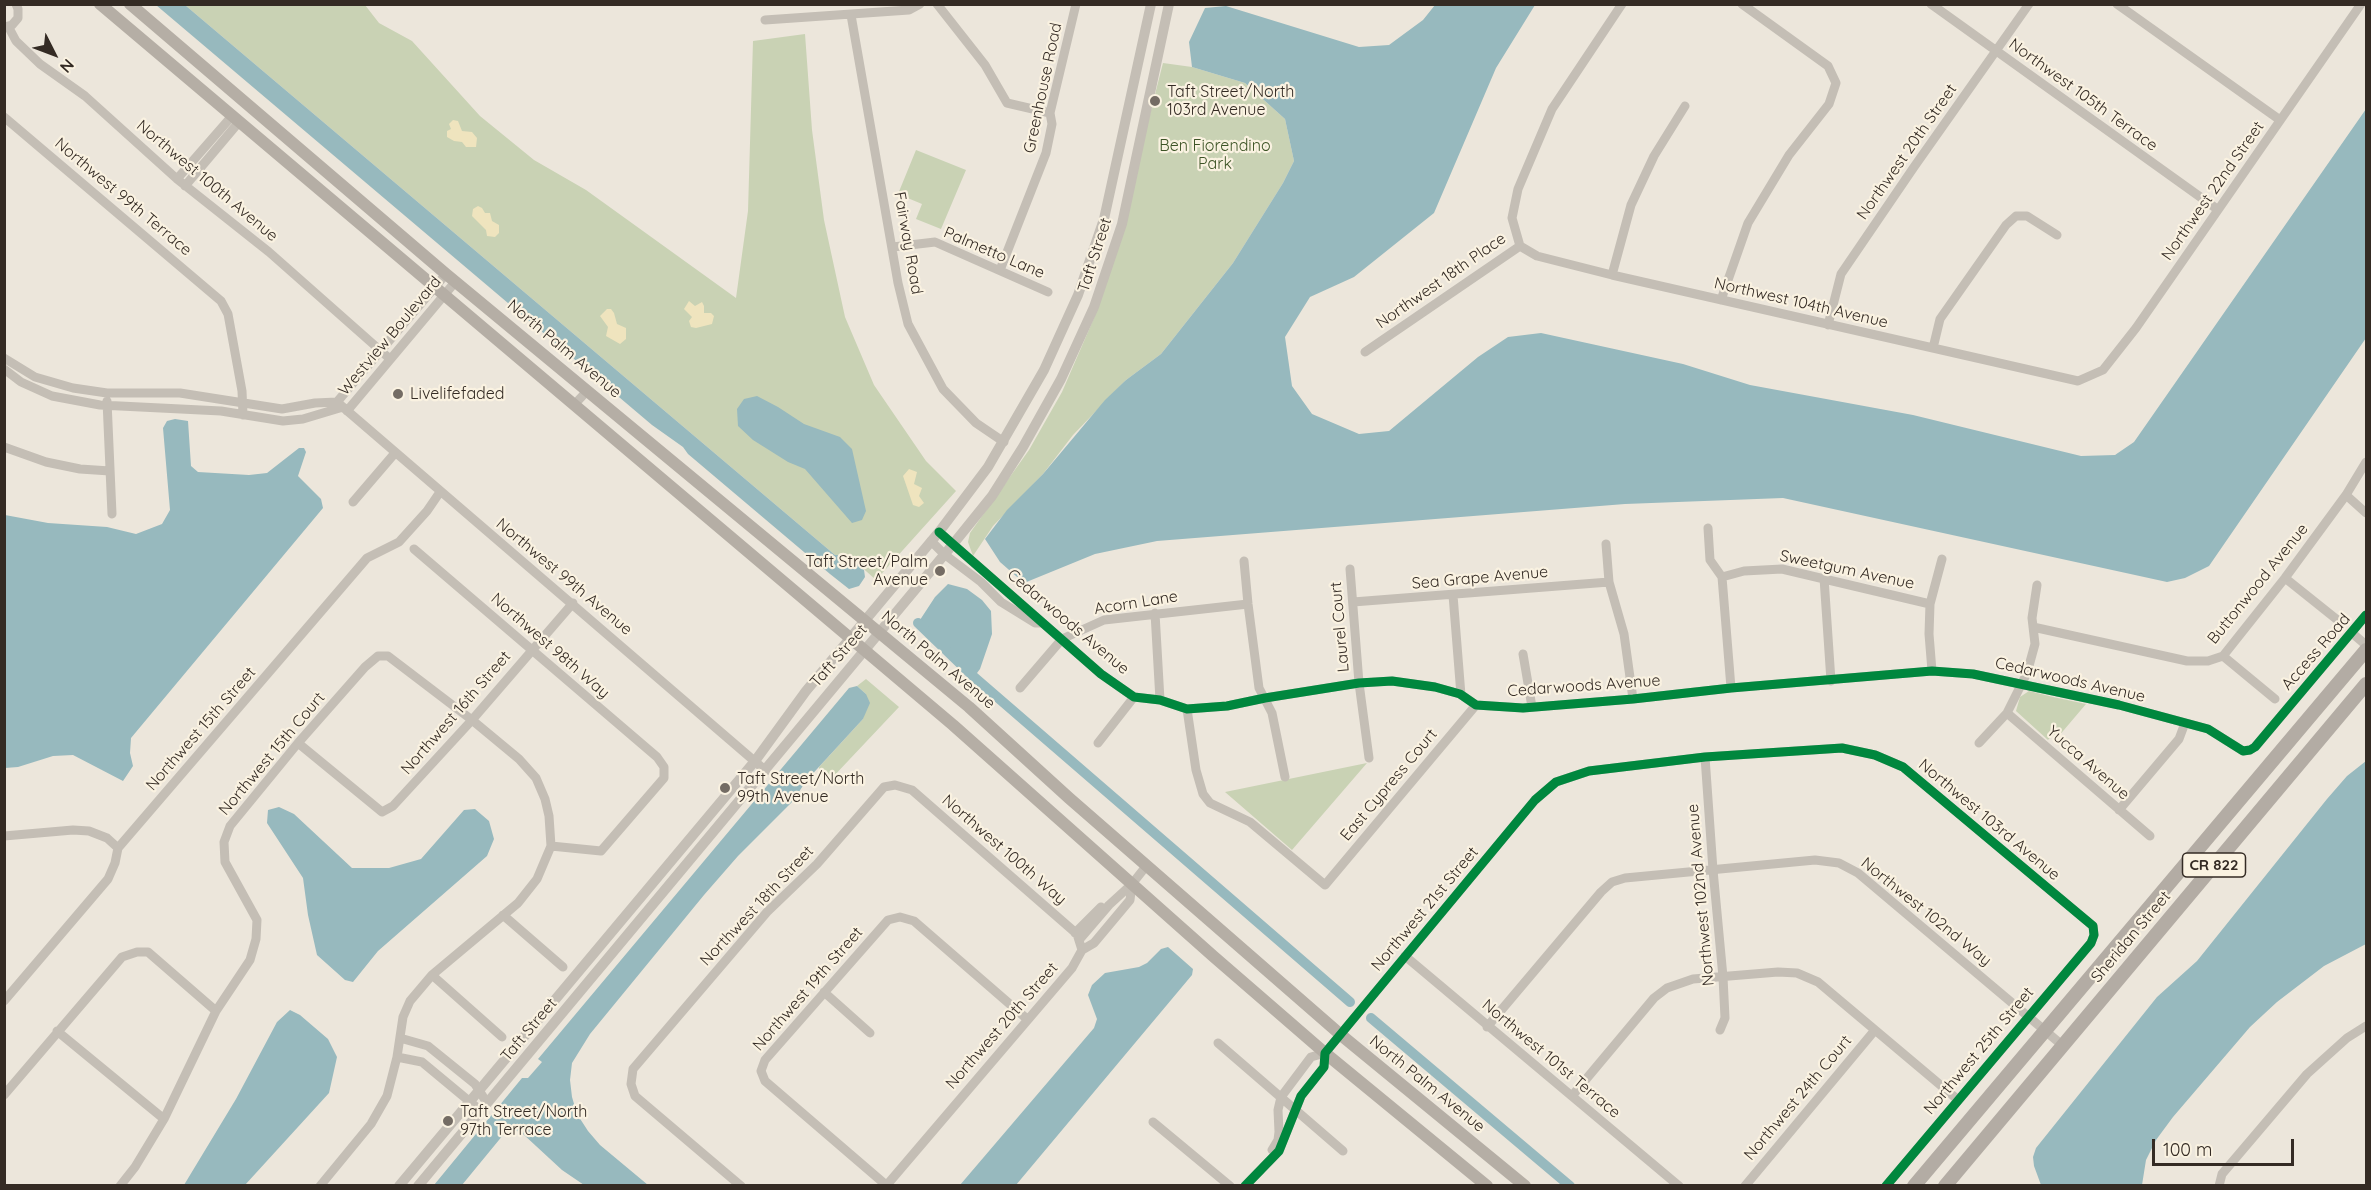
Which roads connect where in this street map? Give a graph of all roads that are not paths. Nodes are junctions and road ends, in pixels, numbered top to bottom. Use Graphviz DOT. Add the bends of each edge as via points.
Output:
graph roads {
  1 [pos="16,4"];
  2 [pos="100,4"];
  3 [pos="130,4"];
  4 [pos="827,4"];
  5 [pos="920,4"];
  6 [pos="937,4"];
  7 [pos="1151,4"];
  8 [pos="1169,4"];
  9 [pos="1622,4"];
  10 [pos="1742,4"];
  11 [pos="1931,4"];
  12 [pos="2029,4"];
  13 [pos="2117,4"];
  14 [pos="2361,4"];
  15 [pos="1076,8"];
  16 [pos="851,15"];
  17 [pos="828,16"];
  18 [pos="765,20"];
  19 [pos="6,27"];
  20 [pos="1996,50"];
  21 [pos="1684,106"];
  22 [pos="1050,113"];
  23 [pos="4,117"];
  24 [pos="235,119"];
  25 [pos="2280,120"];
  26 [pos="177,179"];
  27 [pos="185,186"];
  28 [pos="2217,210"];
  29 [pos="2057,235"];
  30 [pos="1520,246"];
  31 [pos="893,247"];
  32 [pos="1000,270"];
  33 [pos="1612,275"];
  34 [pos="451,277"];
  35 [pos="439,291"];
  36 [pos="1048,292"];
  37 [pos="1721,300"];
  38 [pos="1828,325"];
  39 [pos="1933,348"];
  40 [pos="382,351"];
  41 [pos="1365,352"];
  42 [pos="4,358"];
  43 [pos="390,359"];
  44 [pos="4,369"];
  45 [pos="2078,381"];
  46 [pos="587,391"];
  47 [pos="107,393"];
  48 [pos="243,403"];
  49 [pos="107,405"];
  50 [pos="574,405"];
  51 [pos="342,407"];
  52 [pos="243,415"];
  53 [pos="1004,442"];
  54 [pos="4,447"];
  55 [pos="395,453"];
  56 [pos="2367,462"];
  57 [pos="110,471"];
  58 [pos="440,492"];
  59 [pos="2346,495"];
  60 [pos="354,501"];
  61 [pos="2367,513"];
  62 [pos="112,514"];
  63 [pos="1708,528"];
  64 [pos="939,532"];
  65 [pos="931,541"];
  66 [pos="954,543"];
  67 [pos="1606,544"];
  68 [pos="414,549"];
  69 [pos="944,554"];
  70 [pos="1942,559"];
  71 [pos="1244,561"];
  72 [pos="1350,569"];
  73 [pos="1722,577"];
  74 [pos="1824,578"];
  75 [pos="2285,578"];
  76 [pos="1609,582"];
  77 [pos="2037,585"];
  78 [pos="1453,595"];
  79 [pos="1353,602"];
  80 [pos="573,603"];
  81 [pos="1248,604"];
  82 [pos="1930,604"];
  83 [pos="1155,613"];
  84 [pos="2367,615"];
  85 [pos="865,620"];
  86 [pos="2340,622"];
  87 [pos="1043,623"];
  88 [pos="2033,627"];
  89 [pos="879,632"];
  90 [pos="2352,633"];
  91 [pos="850,638"];
  92 [pos="1062,639"];
  93 [pos="2367,645"];
  94 [pos="531,649"];
  95 [pos="864,650"];
  96 [pos="2367,650"];
  97 [pos="1523,654"];
  98 [pos="2223,656"];
  99 [pos="1932,671"];
  100 [pos="1831,681"];
  101 [pos="1359,683"];
  102 [pos="2022,684"];
  103 [pos="2367,684"];
  104 [pos="1020,688"];
  105 [pos="1731,688"];
  106 [pos="1461,695"];
  107 [pos="1134,696"];
  108 [pos="1265,698"];
  109 [pos="1633,699"];
  110 [pos="2275,699"];
  111 [pos="1160,700"];
  112 [pos="1476,705"];
  113 [pos="1532,707"];
  114 [pos="1186,709"];
  115 [pos="2007,713"];
  116 [pos="472,720"];
  117 [pos="2185,723"];
  118 [pos="298,743"];
  119 [pos="1098,743"];
  120 [pos="1979,743"];
  121 [pos="2250,750"];
  122 [pos="1705,757"];
  123 [pos="1369,758"];
  124 [pos="754,761"];
  125 [pos="766,771"];
  126 [pos="1285,777"];
  127 [pos="895,785"];
  128 [pos="2119,810"];
  129 [pos="4,836"];
  130 [pos="2150,836"];
  131 [pos="551,846"];
  132 [pos="118,848"];
  133 [pos="1147,865"];
  134 [pos="1713,870"];
  135 [pos="1132,884"];
  136 [pos="503,915"];
  137 [pos="2094,935"];
  138 [pos="1077,936"];
  139 [pos="1082,950"];
  140 [pos="1405,956"];
  141 [pos="563,967"];
  142 [pos="432,975"];
  143 [pos="1723,977"];
  144 [pos="824,992"];
  145 [pos="4,1001"];
  146 [pos="216,1011"];
  147 [pos="2028,1016"];
  148 [pos="1027,1019"];
  149 [pos="2367,1026"];
  150 [pos="1487,1027"];
  151 [pos="1720,1030"];
  152 [pos="1875,1030"];
  153 [pos="2045,1030"];
  154 [pos="57,1031"];
  155 [pos="870,1033"];
  156 [pos="1341,1035"];
  157 [pos="502,1037"];
  158 [pos="400,1038"];
  159 [pos="1218,1043"];
  160 [pos="2062,1045"];
  161 [pos="1325,1053"];
  162 [pos="397,1057"];
  163 [pos="1290,1082"];
  164 [pos="479,1090"];
  165 [pos="1303,1094"];
  166 [pos="4,1095"];
  167 [pos="1572,1096"];
  168 [pos="1281,1097"];
  169 [pos="1957,1099"];
  170 [pos="470,1101"];
  171 [pos="484,1107"];
  172 [pos="1295,1109"];
  173 [pos="164,1119"];
  174 [pos="1153,1122"];
  175 [pos="1343,1151"];
  176 [pos="1261,1168"];
  177 [pos="120,1185"];
  178 [pos="320,1185"];
  179 [pos="399,1185"];
  180 [pos="418,1185"];
  181 [pos="741,1185"];
  182 [pos="886,1185"];
  183 [pos="1230,1185"];
  184 [pos="1245,1185"];
  185 [pos="1487,1185"];
  186 [pos="1525,1185"];
  187 [pos="1679,1185"];
  188 [pos="1744,1185"];
  189 [pos="1886,1185"];
  190 [pos="1914,1185"];
  191 [pos="1945,1185"];
  192 [pos="2219,1185"];
  1 -- 19 [label="street, Northwest 100th Avenue" via="18,18"];
  2 -- 24 [label="main road"];
  3 -- 34 [label="main road, North Palm Avenue"];
  4 -- 17 [label="street"];
  5 -- 16 [label="street" via="909,10"];
  6 -- 22 [label="street" via="985,64 1007,103"];
  7 -- 53 [label="street, Taft Street" via="1097,241 1078,296 1044,370"];
  8 -- 66 [label="street, Taft Street" via="1122,224 1094,307 1061,379 1023,447 992,496"];
  9 -- 30 [label="street, Northwest 18th Place" via="1552,109 1518,189 1512,218"];
  10 -- 37 [label="street" via="1828,66 1836,83 1829,104 1788,155 1748,223"];
  11 -- 20 [label="street, Northwest 105th Terrace"];
  12 -- 20 [label="street, Northwest 20th Street"];
  13 -- 25 [label="street"];
  14 -- 25 [label="street, Northwest 22nd Street"];
  15 -- 22 [label="street, Greenhouse Road"];
  16 -- 17 [label="street"];
  16 -- 31 [label="street, Fairway Road"];
  17 -- 18 [label="street"];
  19 -- 26 [label="street, Northwest 100th Avenue" via="40,64 85,96"];
  20 -- 28 [label="street, Northwest 105th Terrace"];
  20 -- 38 [label="street, Northwest 20th Street" via="1842,274"];
  21 -- 33 [label="street" via="1631,205"];
  22 -- 32 [label="street, Greenhouse Road" via="1052,124 1046,153"];
  23 -- 48 [label="street, Northwest 99th Terrace" via="221,301 228,314"];
  24 -- 26 [label="street"];
  24 -- 27 [label="street"];
  24 -- 35 [label="main road"];
  25 -- 28 [label="street, Northwest 22nd Street"];
  26 -- 27 [label="street, Northwest 100th Avenue"];
  27 -- 40 [label="street, Northwest 100th Avenue" via="269,252"];
  28 -- 45 [label="street, Northwest 22nd Street" via="2103,370"];
  29 -- 39 [label="street" via="2027,216 2016,216 2006,225 1940,319"];
  30 -- 33 [label="street, Northwest 104th Avenue" via="1537,256"];
  30 -- 41 [label="street, Northwest 18th Place"];
  31 -- 32 [label="street, Palmetto Lane" via="935,242"];
  31 -- 53 [label="street, Fairway Road" via="909,324 928,363 944,389 976,423"];
  32 -- 36 [label="street, Palmetto Lane"];
  33 -- 37 [label="street, Northwest 104th Avenue"];
  34 -- 35 [label="street, Westview Boulevard"];
  34 -- 46 [label="main road, North Palm Avenue"];
  35 -- 40 [label="street, Westview Boulevard"];
  35 -- 43 [label="street, Westview Boulevard"];
  35 -- 50 [label="main road"];
  37 -- 38 [label="street, Northwest 104th Avenue"];
  38 -- 39 [label="street, Northwest 104th Avenue"];
  39 -- 45 [label="street, Northwest 104th Avenue"];
  40 -- 43 [label="street, Northwest 100th Avenue"];
  40 -- 51 [label="street, Westview Boulevard"];
  42 -- 47 [label="street" via="35,377"];
  43 -- 51 [label="street, Westview Boulevard"];
  44 -- 49 [label="street" via="52,396"];
  46 -- 50 [label="street"];
  46 -- 85 [label="main road, North Palm Avenue"];
  47 -- 48 [label="street" via="180,393"];
  47 -- 49 [label="street"];
  48 -- 51 [label="street" via="282,409 315,403"];
  48 -- 52 [label="street"];
  49 -- 52 [label="street"];
  49 -- 57 [label="street"];
  50 -- 91 [label="main road"];
  51 -- 52 [label="street" via="284,421"];
  51 -- 55 [label="street, Northwest 99th Avenue"];
  53 -- 64 [label="street, Taft Street"];
  54 -- 57 [label="street" via="80,469"];
  55 -- 58 [label="street, Northwest 99th Avenue"];
  55 -- 60 [label="street"];
  56 -- 59 [label="street, Buttonwood Avenue"];
  57 -- 62 [label="street"];
  58 -- 80 [label="street, Northwest 99th Avenue"];
  58 -- 132 [label="street, Northwest 15th Street" via="399,542 367,558"];
  59 -- 61 [label="street"];
  59 -- 75 [label="street, Buttonwood Avenue"];
  63 -- 73 [label="street" via="1710,561"];
  64 -- 65 [label="street, Taft Street"];
  64 -- 66 [label="street, Cedarwoods Avenue"];
  65 -- 69 [label="street, Cedarwoods Avenue"];
  65 -- 85 [label="street, Taft Street"];
  66 -- 69 [label="street, Taft Street"];
  66 -- 87 [label="street, Cedarwoods Avenue"];
  67 -- 76 [label="street"];
  68 -- 94 [label="street, Northwest 98th Way"];
  69 -- 87 [label="street, Cedarwoods Avenue" via="1001,602 1035,623"];
  69 -- 89 [label="street, Taft Street"];
  70 -- 82 [label="street"];
  71 -- 81 [label="street"];
  72 -- 79 [label="street, Laurel Court"];
  73 -- 74 [label="street, Sweetgum Avenue" via="1767,568"];
  73 -- 105 [label="street"];
  74 -- 82 [label="street, Sweetgum Avenue"];
  74 -- 100 [label="street"];
  75 -- 86 [label="street"];
  75 -- 98 [label="street, Buttonwood Avenue"];
  76 -- 78 [label="street, Sea Grape Avenue"];
  76 -- 109 [label="street" via="1624,634"];
  77 -- 88 [label="street"];
  78 -- 79 [label="street, Sea Grape Avenue"];
  78 -- 106 [label="street"];
  79 -- 101 [label="street, Laurel Court"];
  80 -- 94 [label="street, Northwest 16th Street"];
  80 -- 124 [label="street, Northwest 99th Avenue"];
  81 -- 83 [label="street, Acorn Lane"];
  81 -- 108 [label="street" via="1259,688"];
  82 -- 99 [label="street"];
  83 -- 92 [label="street, Acorn Lane" via="1104,620"];
  83 -- 111 [label="street"];
  84 -- 90 [label="street, Access Road"];
  85 -- 89 [label="main road, North Palm Avenue"];
  85 -- 91 [label="street, Taft Street"];
  87 -- 92 [label="street, Cedarwoods Avenue"];
  88 -- 98 [label="street, Buttonwood Avenue" via="2187,661"];
  88 -- 102 [label="street" via="2035,644"];
  89 -- 95 [label="street, Taft Street"];
  89 -- 133 [label="main road, North Palm Avenue"];
  90 -- 93 [label="street"];
  90 -- 121 [label="street, Access Road"];
  91 -- 95 [label="main road"];
  91 -- 124 [label="street, Taft Street"];
  92 -- 104 [label="street, Acorn Lane"];
  92 -- 107 [label="street, Cedarwoods Avenue" via="1101,674"];
  94 -- 116 [label="street, Northwest 16th Street"];
  94 -- 131 [label="street, Northwest 98th Way" via="664,767 664,778 601,851"];
  95 -- 125 [label="street, Taft Street"];
  95 -- 135 [label="main road"];
  96 -- 153 [label="main road, Sheridan Street / CR 822"];
  97 -- 113 [label="street"];
  98 -- 110 [label="street"];
  99 -- 100 [label="street, Cedarwoods Avenue"];
  99 -- 102 [label="street, Cedarwoods Avenue"];
  100 -- 105 [label="street, Cedarwoods Avenue"];
  101 -- 106 [label="street, Cedarwoods Avenue" via="1408,683"];
  101 -- 108 [label="street, Cedarwoods Avenue"];
  101 -- 123 [label="street, Laurel Court"];
  102 -- 115 [label="street"];
  102 -- 117 [label="street, Cedarwoods Avenue"];
  103 -- 160 [label="main road, Sheridan Street / CR 822"];
  105 -- 109 [label="street, Cedarwoods Avenue"];
  106 -- 112 [label="street, Cedarwoods Avenue"];
  107 -- 111 [label="street, Cedarwoods Avenue"];
  107 -- 119 [label="street"];
  108 -- 114 [label="street, Cedarwoods Avenue"];
  108 -- 126 [label="street" via="1272,713"];
  109 -- 113 [label="street, Cedarwoods Avenue"];
  111 -- 114 [label="street, Cedarwoods Avenue"];
  112 -- 113 [label="street, Cedarwoods Avenue"];
  112 -- 114 [label="street, East Cypress Court" via="1325,885 1250,822 1210,803 1196,770"];
  115 -- 120 [label="street"];
  115 -- 128 [label="street, Yucca Avenue"];
  116 -- 118 [label="street, Northwest 15th Court" via="388,656 378,656"];
  116 -- 118 [label="street, Northwest 16th Street" via="393,806 382,812"];
  116 -- 131 [label="street" via="536,778 549,816"];
  117 -- 121 [label="street, Cedarwoods Avenue" via="2208,729 2243,751"];
  117 -- 128 [label="street" via="2179,739"];
  118 -- 146 [label="street, Northwest 15th Court" via="230,826 224,842 225,862 257,920 250,960"];
  122 -- 134 [label="street, Northwest 102nd Avenue"];
  122 -- 137 [label="street, Northwest 103rd Avenue" via="1842,748 1875,755 1903,767 2093,926"];
  122 -- 140 [label="street, Northwest 21st Street" via="1589,771 1556,782 1534,800"];
  124 -- 125 [label="street, Northwest 99th Avenue"];
  124 -- 164 [label="street, Taft Street"];
  125 -- 171 [label="street, Taft Street"];
  127 -- 138 [label="street, Northwest 100th Way" via="912,790"];
  127 -- 181 [label="street, Northwest 18th Street" via="884,787 817,864 767,912 633,1069 631,1084 635,1096"];
  128 -- 130 [label="street, Yucca Avenue"];
  129 -- 132 [label="street" via="89,831 107,838"];
  131 -- 136 [label="street" via="537,879 519,903"];
  132 -- 145 [label="street, Northwest 15th Street" via="108,879"];
  133 -- 135 [label="street, Northwest 20th Street"];
  133 -- 156 [label="main road, North Palm Avenue"];
  134 -- 143 [label="street, Northwest 102nd Avenue"];
  134 -- 147 [label="street, Northwest 102nd Way" via="1815,860 1839,863 1858,873"];
  134 -- 150 [label="street, Northwest 102nd Way" via="1612,882"];
  135 -- 138 [label="street, Northwest 20th Street" via="1111,903 1104,904"];
  135 -- 139 [label="street, Northwest 20th Street" via="1130,900 1094,944"];
  135 -- 161 [label="main road"];
  136 -- 141 [label="street"];
  136 -- 142 [label="street"];
  137 -- 147 [label="street, Northwest 25th Street"];
  138 -- 139 [label="street"];
  139 -- 148 [label="street, Northwest 20th Street" via="1072,968"];
  140 -- 150 [label="street, Northwest 101st Terrace"];
  140 -- 156 [label="street, Northwest 21st Street"];
  142 -- 157 [label="street"];
  142 -- 158 [label="street" via="410,1001"];
  143 -- 151 [label="street, Northwest 102nd Avenue" via="1725,1018"];
  143 -- 152 [label="street" via="1797,973 1818,982"];
  143 -- 167 [label="street" via="1693,979 1667,988 1654,998"];
  144 -- 148 [label="street, Northwest 19th Street" via="888,920 900,917 914,921"];
  144 -- 155 [label="street"];
  144 -- 182 [label="street, Northwest 19th Street" via="765,1060 761,1071 765,1081"];
  146 -- 154 [label="street" via="148,952 137,952 122,957"];
  146 -- 173 [label="street"];
  147 -- 153 [label="street, Northwest 102nd Way"];
  147 -- 169 [label="street, Northwest 25th Street"];
  148 -- 182 [label="street, Northwest 20th Street"];
  149 -- 192 [label="street" via="2307,1074 2222,1174"];
  150 -- 167 [label="street, Northwest 101st Terrace"];
  152 -- 169 [label="street"];
  152 -- 188 [label="street, Northwest 24th Court"];
  153 -- 160 [label="street, Northwest 102nd Way"];
  153 -- 190 [label="main road, Sheridan Street / CR 822"];
  154 -- 166 [label="street"];
  154 -- 173 [label="street"];
  156 -- 161 [label="street, Northwest 21st Street"];
  156 -- 186 [label="main road, North Palm Avenue"];
  158 -- 162 [label="street"];
  158 -- 164 [label="street" via="428,1046"];
  159 -- 168 [label="street"];
  160 -- 191 [label="main road, Sheridan Street / CR 822"];
  161 -- 163 [label="street, Northwest 21st Street" via="1311,1057"];
  161 -- 165 [label="street, Northwest 21st Street" via="1324,1067"];
  161 -- 185 [label="main road"];
  162 -- 170 [label="street" via="422,1062"];
  162 -- 178 [label="street" via="387,1096 371,1124"];
  163 -- 165 [label="street"];
  163 -- 168 [label="street, Northwest 21st Street"];
  164 -- 170 [label="street, Taft Street"];
  164 -- 171 [label="street"];
  165 -- 172 [label="street, Northwest 21st Street"];
  167 -- 187 [label="street, Northwest 101st Terrace"];
  168 -- 172 [label="street"];
  168 -- 176 [label="street, Northwest 21st Street" via="1278,1140"];
  169 -- 189 [label="street, Northwest 25th Street"];
  170 -- 171 [label="street"];
  170 -- 179 [label="street, Taft Street"];
  171 -- 180 [label="street, Taft Street"];
  172 -- 175 [label="street"];
  172 -- 176 [label="street, Northwest 21st Street" via="1279,1151"];
  173 -- 177 [label="street"];
  174 -- 183 [label="street"];
  176 -- 184 [label="street, Northwest 21st Street"];
}
